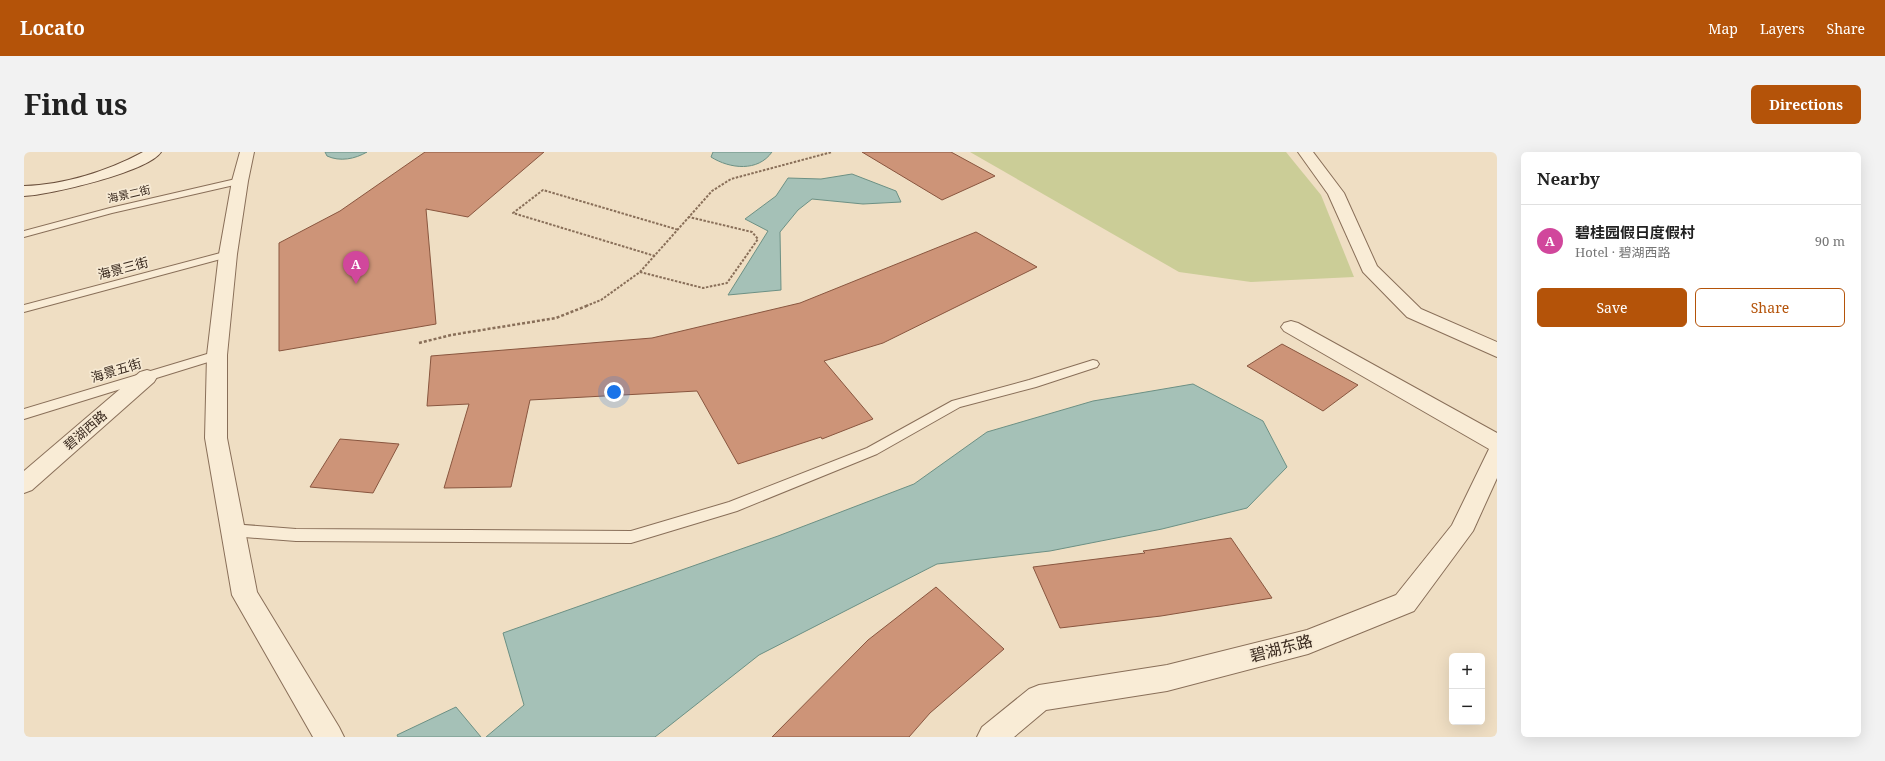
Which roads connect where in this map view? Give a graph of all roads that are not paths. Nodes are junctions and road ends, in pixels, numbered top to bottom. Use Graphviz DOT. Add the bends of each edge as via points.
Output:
graph roads {
  1 [pos="140,152"];
  2 [pos="154,152"];
  3 [pos="247,152"];
  4 [pos="1305,152"];
  5 [pos="240,181"];
  6 [pos="24,183"];
  7 [pos="24,191"];
  8 [pos="24,234"];
  9 [pos="228,254"];
  10 [pos="24,309"];
  11 [pos="1291,327"];
  12 [pos="1497,350"];
  13 [pos="218,355"];
  14 [pos="1093,364"];
  15 [pos="147,377"];
  16 [pos="24,414"];
  17 [pos="1497,443"];
  18 [pos="1497,454"];
  19 [pos="24,484"];
  20 [pos="232,530"];
  21 [pos="329,737"];
  22 [pos="992,737"];
  1 -- 6 [label="street" via="76,174"];
  2 -- 7 [label="street" via="76,183"];
  3 -- 5 [label="street"];
  4 -- 12 [label="street" via="1336,193 1369,268 1414,313"];
  5 -- 8 [label="lane, 海景二街"];
  5 -- 9 [label="street"];
  9 -- 10 [label="lane, 海景三街"];
  9 -- 13 [label="street"];
  11 -- 17 [label="street"];
  13 -- 15 [label="lane, 海景五街"];
  13 -- 20 [label="street" via="216,438"];
  14 -- 20 [label="lane" via="1032,384 956,404 872,451 732,507 631,537 296,535"];
  15 -- 16 [label="lane, 海景五街"];
  15 -- 19 [label="street, 碧湖西路"];
  18 -- 22 [label="street, 碧湖东路" via="1461,531 1405,603 1308,642 1167,678 1040,698"];
  20 -- 21 [label="street" via="245,595"];
}
